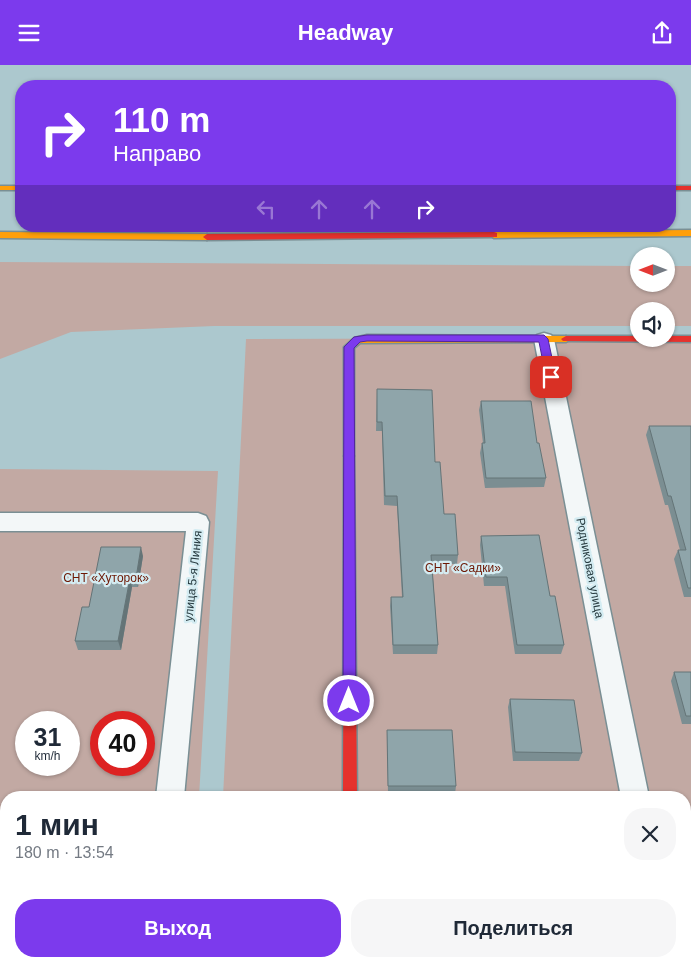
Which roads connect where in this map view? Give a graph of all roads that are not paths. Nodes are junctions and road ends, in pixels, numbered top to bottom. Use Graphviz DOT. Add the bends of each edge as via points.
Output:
graph roads {
  1 [pos="0,188"];
  2 [pos="15,188"];
  3 [pos="676,188"];
  4 [pos="691,188"];
  5 [pos="71,232"];
  6 [pos="207,232"];
  7 [pos="691,233"];
  8 [pos="0,235"];
  9 [pos="48,236"];
  10 [pos="237,237"];
  11 [pos="544,339"];
  12 [pos="691,339"];
  13 [pos="0,522"];
  14 [pos="171,791"];
  15 [pos="350,791"];
  16 [pos="634,791"];
  1 -- 2 [label="main road"];
  3 -- 4 [label="main road"];
  5 -- 9 [label="main road"];
  6 -- 10 [label="main road"];
  7 -- 10 [label="main road"];
  8 -- 9 [label="main road"];
  9 -- 10 [label="main road"];
  11 -- 12 [label="main road"];
  11 -- 15 [label="main road" via="367,338 357,339 349,347"];
  11 -- 16 [label="street, Родниковая улица"];
  13 -- 14 [label="street, улица 5-я Линия" via="198,522"];
}
